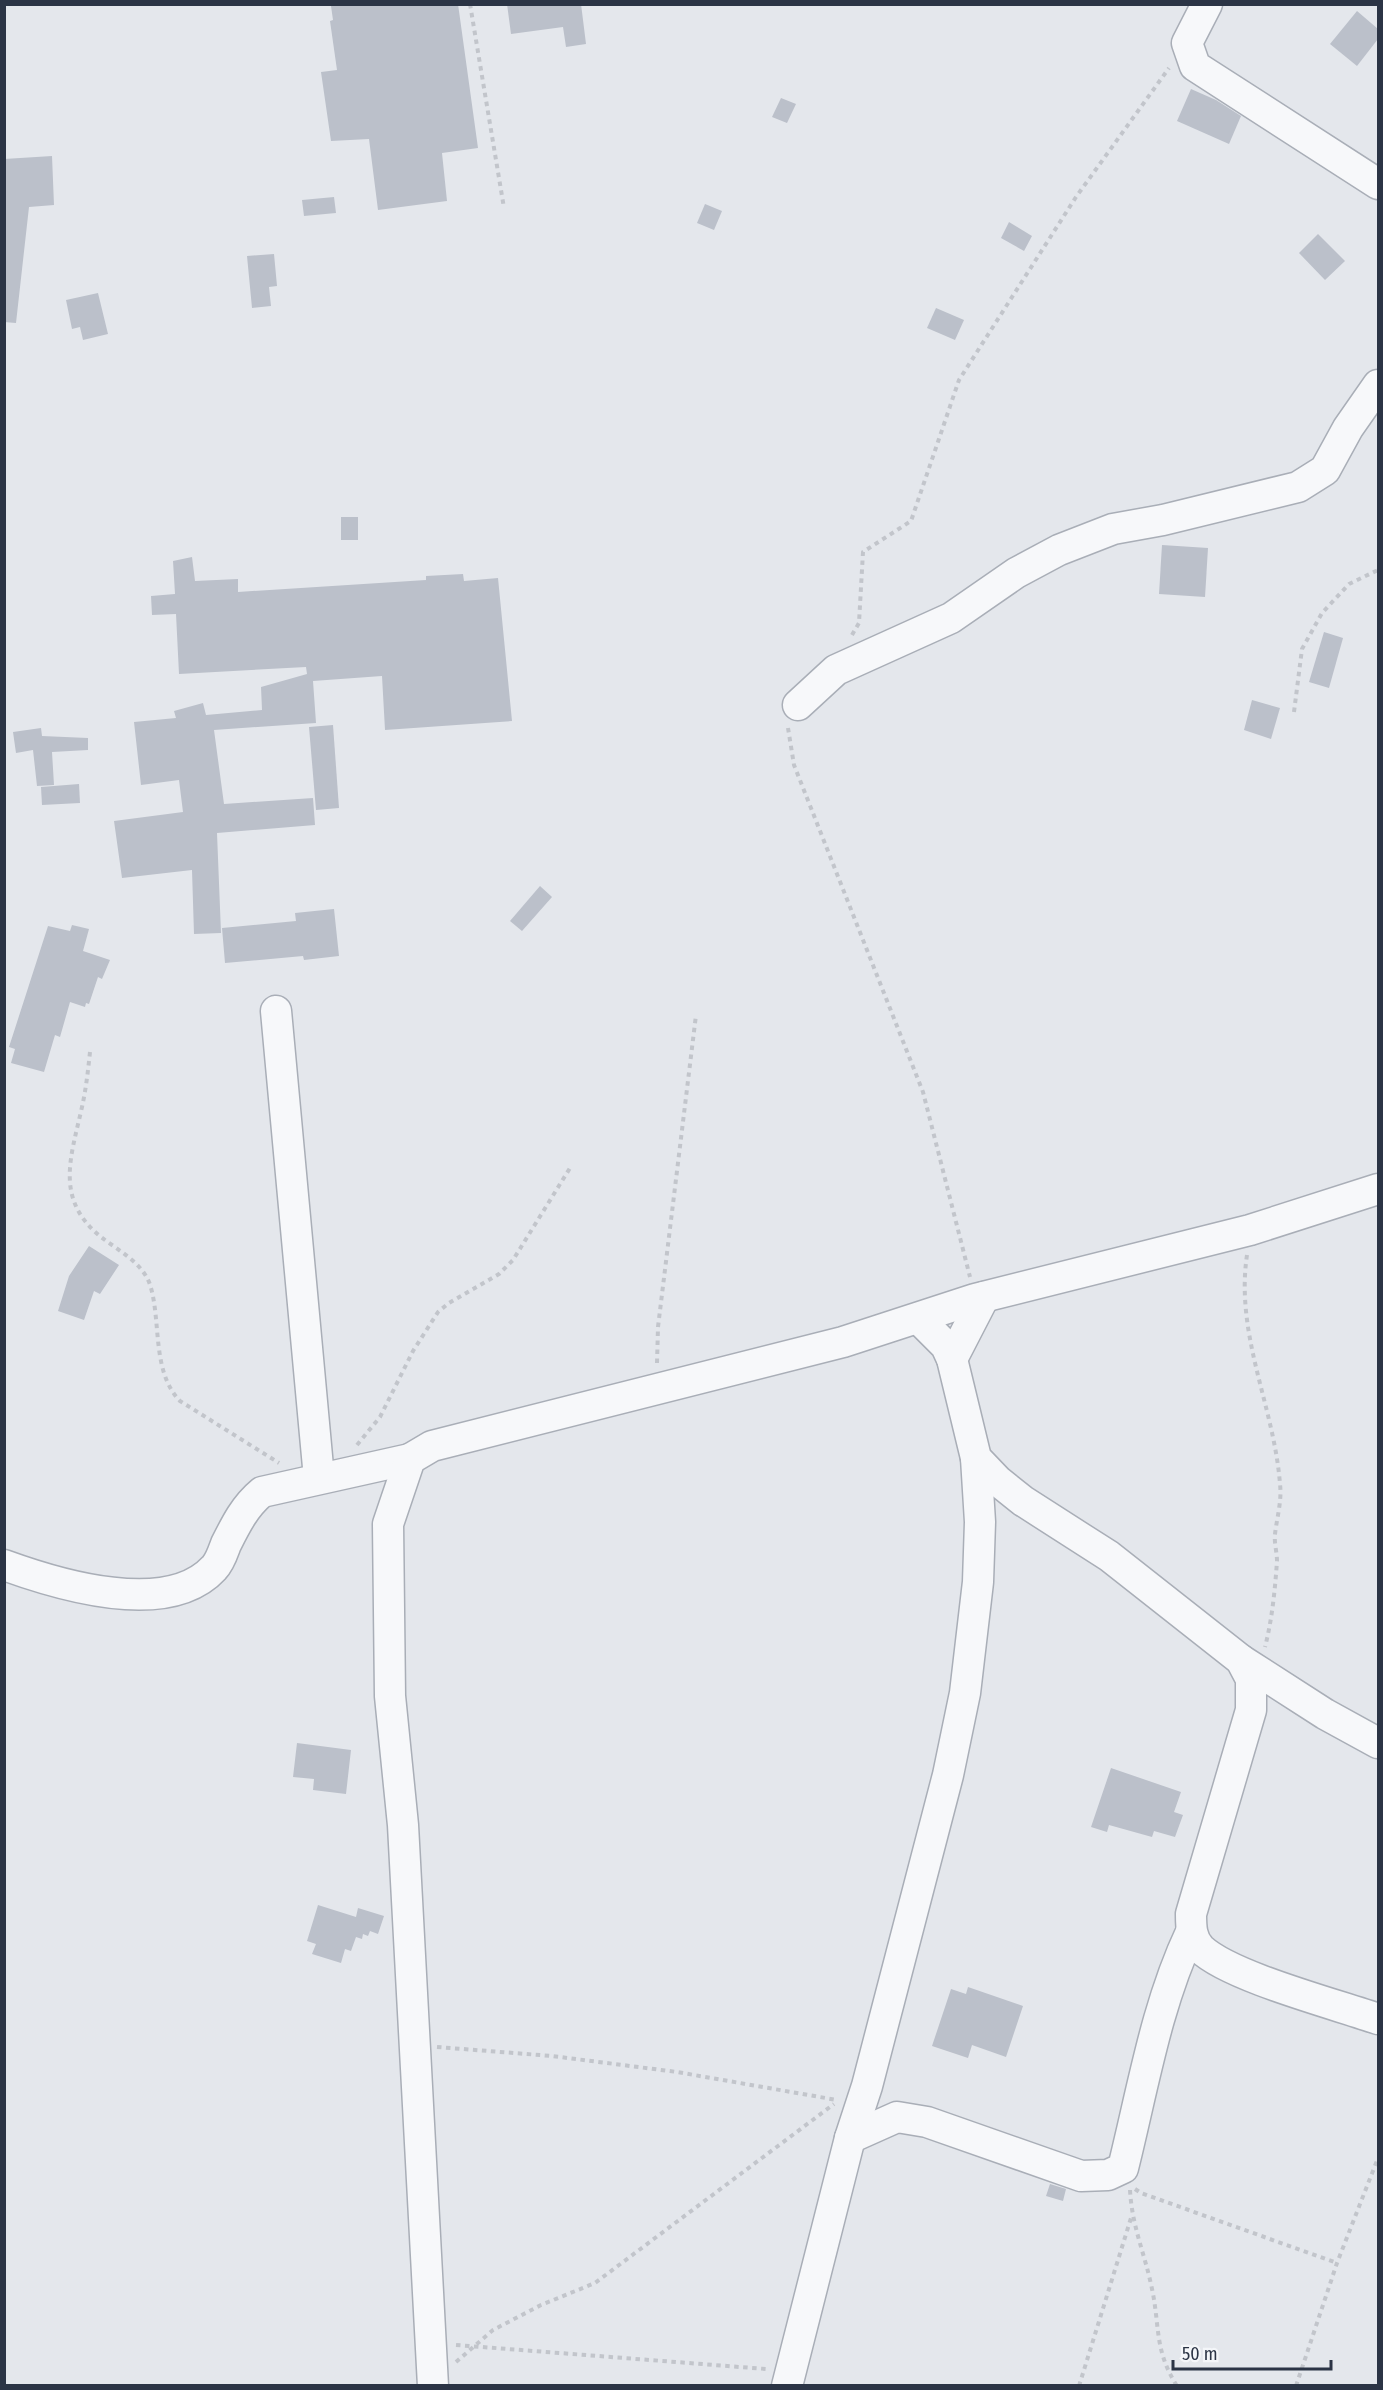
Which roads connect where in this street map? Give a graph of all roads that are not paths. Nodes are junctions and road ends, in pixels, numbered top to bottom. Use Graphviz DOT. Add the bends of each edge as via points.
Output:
graph roads {
  1 [pos="1207,4"];
  2 [pos="1378,184"];
  3 [pos="1378,385"];
  4 [pos="798,705"];
  5 [pos="276,1011"];
  6 [pos="1378,1190"];
  7 [pos="980,1298"];
  8 [pos="919,1319"];
  9 [pos="952,1359"];
  10 [pos="976,1458"];
  11 [pos="410,1459"];
  12 [pos="321,1477"];
  13 [pos="4,1564"];
  14 [pos="1250,1665"];
  15 [pos="1378,1743"];
  16 [pos="1191,1932"];
  17 [pos="1225,1965"];
  18 [pos="1174,1969"];
  19 [pos="1378,2019"];
  20 [pos="867,2086"];
  21 [pos="897,2116"];
  22 [pos="850,2138"];
  23 [pos="789,2378"];
  24 [pos="433,2382"];
  1 -- 2 [label="street" via="1187,43 1195,66"];
  3 -- 4 [label="street" via="1325,470 1298,487 1113,529 1059,550 1016,573 951,618 836,670"];
  5 -- 12 [label="street"];
  6 -- 7 [label="street" via="1250,1230"];
  7 -- 8 [label="street"];
  7 -- 9 [label="street"];
  8 -- 9 [label="street" via="946,1346"];
  8 -- 11 [label="street" via="843,1342 432,1446"];
  9 -- 10 [label="street"];
  10 -- 14 [label="street" via="1023,1501 1108,1557"];
  10 -- 20 [label="street" via="978,1582 965,1693 948,1775"];
  11 -- 12 [label="street"];
  11 -- 24 [label="street" via="394,1502 388,1535 390,1696 403,1825"];
  12 -- 13 [label="street" via="262,1492 249,1503 234,1527 216,1567 200,1582 172,1591 130,1595 42,1578"];
  14 -- 15 [label="street"];
  14 -- 16 [label="street" via="1251,1710 1191,1914"];
  16 -- 17 [label="street" via="1200,1948"];
  16 -- 18 [label="street"];
  17 -- 18 [label="street"];
  17 -- 19 [label="street"];
  18 -- 21 [label="street" via="1159,2014 1123,2168 1108,2175 1082,2176 927,2122"];
  20 -- 21 [label="street"];
  20 -- 22 [label="street"];
  21 -- 22 [label="street"];
  22 -- 23 [label="street"];
}
